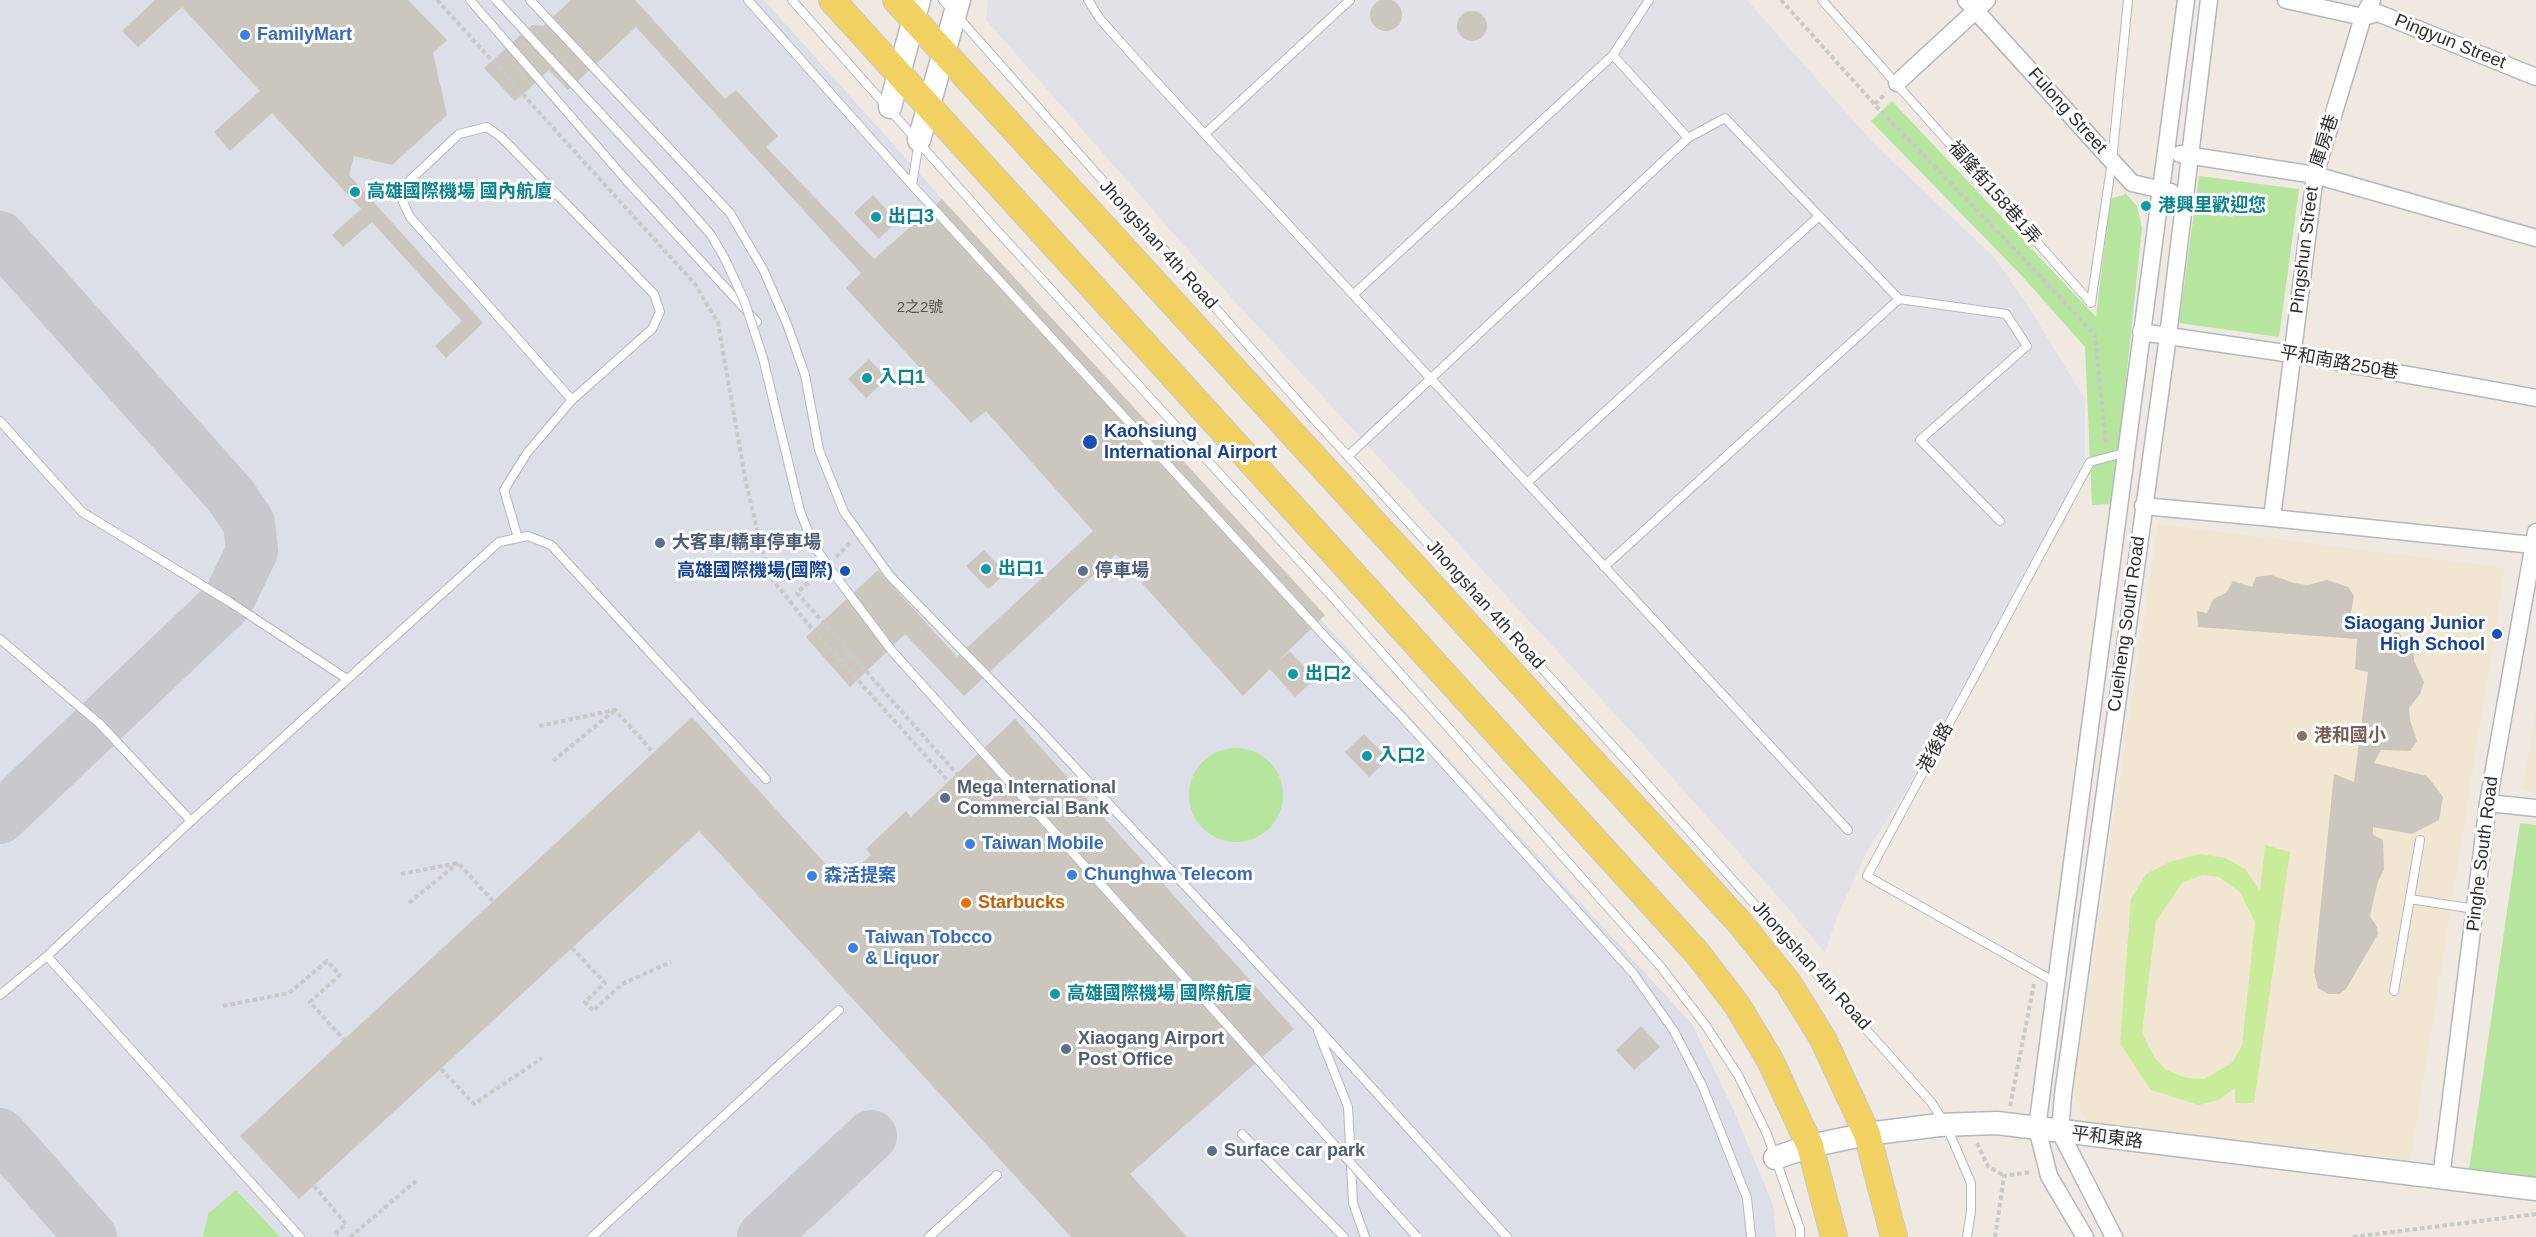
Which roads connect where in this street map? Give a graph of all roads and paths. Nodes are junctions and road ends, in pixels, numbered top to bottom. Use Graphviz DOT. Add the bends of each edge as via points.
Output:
graph roads {
  1 [pos="437,0"];
  2 [pos="470,0"];
  3 [pos="496,0"];
  4 [pos="530,0"];
  5 [pos="748,0"];
  6 [pos="792,0"];
  7 [pos="832,0"];
  8 [pos="896,0"];
  9 [pos="1088,0"];
  10 [pos="1350,0"];
  11 [pos="1649,0"];
  12 [pos="1822,0"];
  13 [pos="2186,0"];
  14 [pos="2209,0"];
  15 [pos="2286,0"];
  16 [pos="2372,0"];
  17 [pos="2126,2"];
  18 [pos="1976,4"];
  19 [pos="953,5"];
  20 [pos="917,10"];
  21 [pos="2363,17"];
  22 [pos="945,55"];
  23 [pos="1613,55"];
  24 [pos="900,72"];
  25 [pos="2536,77"];
  26 [pos="1897,83"];
  27 [pos="930,105"];
  28 [pos="890,107"];
  29 [pos="1206,133"];
  30 [pos="1688,138"];
  31 [pos="919,140"];
  32 [pos="2167,152"];
  33 [pos="2189,155"];
  34 [pos="2112,161"];
  35 [pos="2315,175"];
  36 [pos="912,185"];
  37 [pos="2161,190"];
  38 [pos="2184,194"];
  39 [pos="1818,217"];
  40 [pos="2536,238"];
  41 [pos="1354,294"];
  42 [pos="1899,299"];
  43 [pos="757,322"];
  44 [pos="2141,332"];
  45 [pos="2168,336"];
  46 [pos="2292,354"];
  47 [pos="1431,378"];
  48 [pos="2536,398"];
  49 [pos="572,400"];
  50 [pos="0,421"];
  51 [pos="2124,453"];
  52 [pos="1348,456"];
  53 [pos="1528,482"];
  54 [pos="2143,506"];
  55 [pos="2272,518"];
  56 [pos="2000,521"];
  57 [pos="860,534"];
  58 [pos="518,538"];
  59 [pos="2535,538"];
  60 [pos="828,564"];
  61 [pos="1604,567"];
  62 [pos="820,571"];
  63 [pos="0,639"];
  64 [pos="851,654"];
  65 [pos="842,662"];
  66 [pos="347,679"];
  67 [pos="615,710"];
  68 [pos="540,726"];
  69 [pos="653,752"];
  70 [pos="553,761"];
  71 [pos="957,774"];
  72 [pos="766,779"];
  73 [pos="949,782"];
  74 [pos="2488,803"];
  75 [pos="2536,808"];
  76 [pos="191,821"];
  77 [pos="1848,830"];
  78 [pos="2420,840"];
  79 [pos="458,863"];
  80 [pos="401,874"];
  81 [pos="2410,899"];
  82 [pos="494,901"];
  83 [pos="410,903"];
  84 [pos="2476,909"];
  85 [pos="572,948"];
  86 [pos="47,956"];
  87 [pos="671,962"];
  88 [pos="2055,982"];
  89 [pos="2394,991"];
  90 [pos="0,995"];
  91 [pos="223,1006"];
  92 [pos="838,1010"];
  93 [pos="1315,1025"];
  94 [pos="344,1040"];
  95 [pos="542,1059"];
  96 [pos="441,1069"];
  97 [pos="1946,1125"];
  98 [pos="2037,1128"];
  99 [pos="2060,1132"];
  100 [pos="1242,1134"];
  101 [pos="1867,1134"];
  102 [pos="1809,1146"];
  103 [pos="1775,1158"];
  104 [pos="2048,1171"];
  105 [pos="998,1175"];
  106 [pos="2441,1178"];
  107 [pos="416,1181"];
  108 [pos="314,1186"];
  109 [pos="2525,1187"];
  110 [pos="2536,1202"];
  111 [pos="2536,1214"];
  112 [pos="300,1237"];
  113 [pos="338,1237"];
  114 [pos="350,1237"];
  115 [pos="592,1237"];
  116 [pos="929,1237"];
  117 [pos="1344,1237"];
  118 [pos="1365,1237"];
  119 [pos="1417,1237"];
  120 [pos="1507,1237"];
  121 [pos="1751,1237"];
  122 [pos="1800,1237"];
  123 [pos="1834,1237"];
  124 [pos="1894,1237"];
  125 [pos="1967,1237"];
  126 [pos="1995,1237"];
  127 [pos="2085,1237"];
  128 [pos="2114,1237"];
  129 [pos="2353,1237"];
  1 -- 65 [label="path" via="695,284 718,322 746,483 768,574"];
  2 -- 43 [label="lane" via="627,181"];
  3 -- 119 [label="lane, bridge" via="711,235 744,300 763,358 800,511 813,544 831,570 892,651"];
  4 -- 57 [label="lane" via="730,213 763,269 787,324 805,375 819,450 844,513"];
  5 -- 36 [label="lane"];
  6 -- 28 [label="lane"];
  7 -- 24 [label="main road"];
  8 -- 20 [label="main road, Jhongshan 4th Road"];
  9 -- 29 [label="lane" via="1100,19"];
  10 -- 29 [label="lane"];
  11 -- 23 [label="lane"];
  12 -- 26 [label="lane, 福隆街158巷1弄"];
  13 -- 32 [label="street, Cueiheng South Road"];
  14 -- 33 [label="street, Cueiheng South Road"];
  15 -- 21 [label="street, Pingyun Street"];
  16 -- 21 [label="street, 庫房巷"];
  17 -- 34 [label="lane"];
  18 -- 26 [label="street"];
  18 -- 34 [label="street, Fulong Street"];
  19 -- 22 [label="street"];
  19 -- 52 [label="lane, Jhongshan 4th Road" via="1065,142"];
  20 -- 22 [label="main road, Jhongshan 4th Road"];
  20 -- 24 [label="street"];
  21 -- 25 [label="street, Pingyun Street" via="2378,13"];
  21 -- 35 [label="street, 庫房巷"];
  22 -- 27 [label="street"];
  22 -- 101 [label="main road, Jhongshan 4th Road" via="1740,923 1790,984 1823,1039"];
  23 -- 30 [label="lane"];
  23 -- 41 [label="lane"];
  24 -- 27 [label="main road"];
  24 -- 28 [label="street"];
  26 -- 34 [label="lane, 福隆街158巷1弄" via="2091,303"];
  27 -- 31 [label="street"];
  27 -- 102 [label="main road" via="1698,954 1737,1005 1770,1060"];
  28 -- 31 [label="lane"];
  29 -- 41 [label="lane"];
  30 -- 39 [label="lane" via="1725,118"];
  30 -- 47 [label="lane"];
  31 -- 36 [label="lane"];
  31 -- 103 [label="lane" via="1661,967 1738,1075"];
  32 -- 33 [label="street, 庫房巷"];
  32 -- 37 [label="street, Cueiheng South Road"];
  33 -- 35 [label="street, 庫房巷"];
  33 -- 38 [label="street, Cueiheng South Road"];
  34 -- 37 [label="street, Fulong Street" via="2132,183"];
  35 -- 40 [label="street, Pingshun Street"];
  35 -- 46 [label="street, Pingshun Street"];
  36 -- 121 [label="lane" via="1633,973 1674,1031 1702,1085 1747,1198"];
  37 -- 38 [label="street, Fulong Street"];
  37 -- 44 [label="street, Cueiheng South Road"];
  38 -- 45 [label="street, Cueiheng South Road"];
  39 -- 42 [label="lane"];
  39 -- 53 [label="lane"];
  41 -- 47 [label="lane"];
  42 -- 56 [label="lane" via="2006,314 2027,346 1920,440"];
  42 -- 61 [label="lane"];
  44 -- 45 [label="street, 平和南路250巷"];
  44 -- 51 [label="street, Cueiheng South Road"];
  45 -- 46 [label="street, 平和南路250巷"];
  45 -- 54 [label="street, Cueiheng South Road"];
  46 -- 48 [label="street, 平和南路250巷"];
  46 -- 55 [label="street, Pingshun Street"];
  47 -- 52 [label="lane"];
  47 -- 53 [label="lane"];
  49 -- 49 [label="lane" via="652,329 660,312 654,294 501,137 487,128 459,134 406,184 403,202 410,217"];
  49 -- 58 [label="lane" via="527,453 504,490"];
  50 -- 66 [label="lane" via="82,512"];
  51 -- 88 [label="street, Cueiheng South Road"];
  51 -- 88 [label="lane, 港後路" via="2090,462 1867,876"];
  52 -- 97 [label="lane, Jhongshan 4th Road" via="1780,932 1931,1102"];
  53 -- 61 [label="lane"];
  54 -- 55 [label="street"];
  54 -- 99 [label="street, Cueiheng South Road"];
  55 -- 59 [label="street"];
  57 -- 60 [label="path"];
  57 -- 93 [label="lane" via="890,576 931,621 1042,732"];
  58 -- 66 [label="lane" via="500,542"];
  58 -- 72 [label="lane" via="528,536 551,545"];
  59 -- 74 [label="street, Pinghe South Road"];
  61 -- 77 [label="lane"];
  62 -- 64 [label="path" via="797,593"];
  63 -- 76 [label="lane" via="100,724"];
  64 -- 65 [label="path"];
  64 -- 71 [label="path"];
  65 -- 73 [label="path"];
  66 -- 76 [label="lane"];
  67 -- 68 [label="path"];
  67 -- 69 [label="path"];
  67 -- 70 [label="path"];
  74 -- 75 [label="street"];
  74 -- 84 [label="street, Pinghe South Road"];
  76 -- 86 [label="lane"];
  78 -- 81 [label="lane"];
  79 -- 80 [label="path"];
  79 -- 82 [label="path"];
  79 -- 83 [label="path"];
  81 -- 84 [label="lane"];
  81 -- 89 [label="lane"];
  84 -- 106 [label="street, Pinghe South Road"];
  85 -- 87 [label="path" via="605,983 585,1002 593,1011 622,984"];
  86 -- 90 [label="lane"];
  86 -- 112 [label="lane"];
  88 -- 98 [label="street, Cueiheng South Road"];
  91 -- 94 [label="path" via="289,993 327,961 340,975 310,1002"];
  92 -- 115 [label="lane"];
  93 -- 118 [label="lane" via="1348,1107 1353,1203"];
  93 -- 120 [label="lane"];
  95 -- 96 [label="path" via="474,1104"];
  97 -- 98 [label="street, 平和東路" via="1997,1123"];
  97 -- 101 [label="street, 平和東路"];
  97 -- 125 [label="lane, Jhongshan 4th Road" via="1971,1183"];
  98 -- 99 [label="street, 平和東路"];
  98 -- 104 [label="street, Cueiheng South Road"];
  99 -- 106 [label="street, 平和東路"];
  99 -- 128 [label="street"];
  100 -- 117 [label="lane"];
  101 -- 102 [label="street, 平和東路"];
  101 -- 124 [label="main road, Jhongshan 4th Road"];
  102 -- 103 [label="street, 平和東路"];
  102 -- 123 [label="main road"];
  103 -- 122 [label="lane"];
  104 -- 126 [label="path" via="2004,1176"];
  104 -- 127 [label="street, Cueiheng South Road"];
  105 -- 116 [label="lane"];
  106 -- 109 [label="street, 平和東路"];
  107 -- 114 [label="path"];
  108 -- 113 [label="path" via="346,1224 335,1234"];
  109 -- 110 [label="street"];
  111 -- 129 [label="path"];
}
